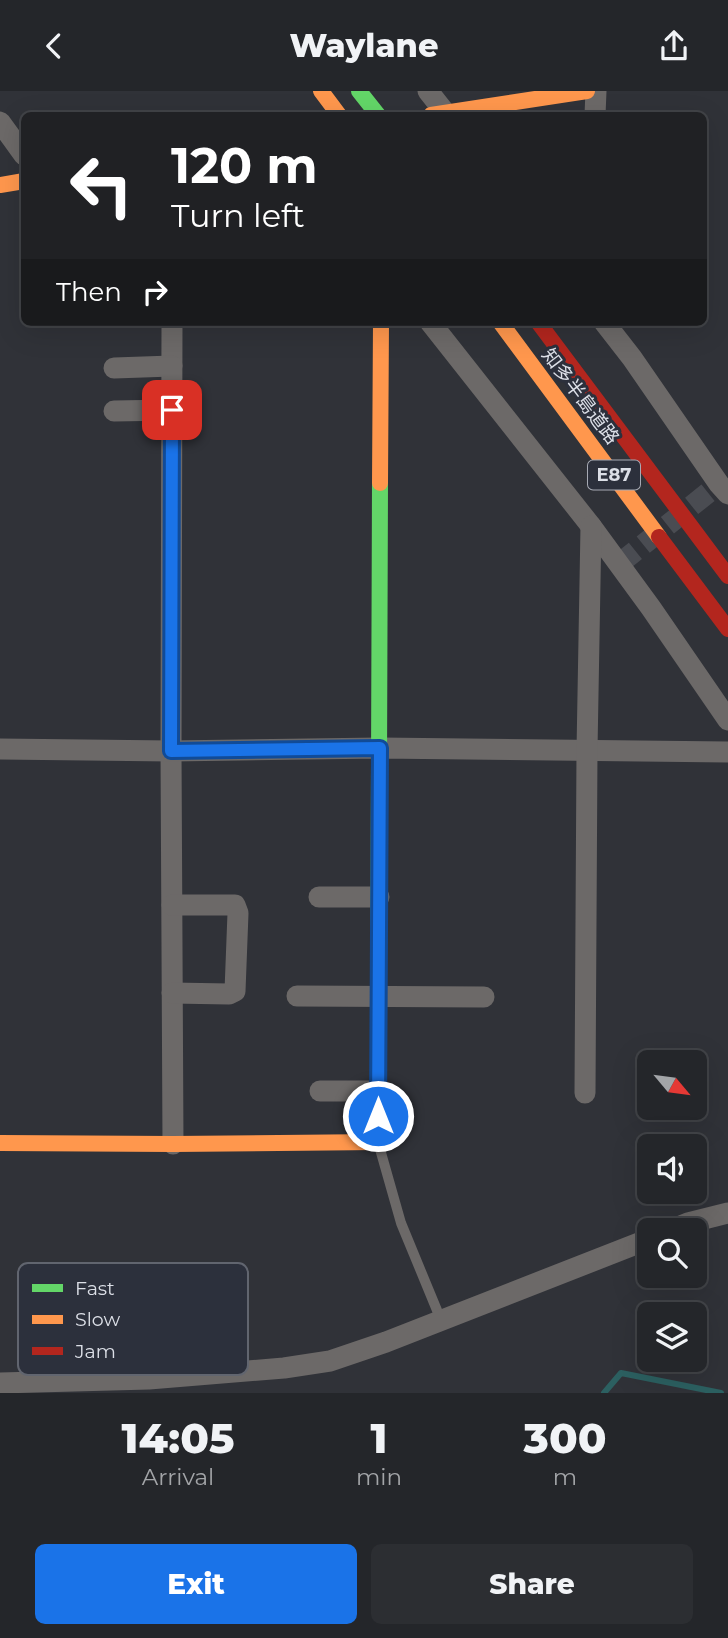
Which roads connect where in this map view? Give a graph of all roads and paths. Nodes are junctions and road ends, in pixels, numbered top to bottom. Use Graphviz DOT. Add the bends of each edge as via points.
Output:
graph roads {
  1 [pos="321,91"];
  2 [pos="359,91"];
  3 [pos="428,91"];
  4 [pos="587,91"];
  5 [pos="596,91"];
  6 [pos="338,112"];
  7 [pos="376,112"];
  8 [pos="439,112"];
  9 [pos="459,112"];
  10 [pos="595,112"];
  11 [pos="0,122"];
  12 [pos="21,151"];
  13 [pos="21,182"];
  14 [pos="0,185"];
  15 [pos="172,326"];
  16 [pos="381,326"];
  17 [pos="433,326"];
  18 [pos="503,326"];
  19 [pos="541,326"];
  20 [pos="607,326"];
  21 [pos="172,366"];
  22 [pos="114,368"];
  23 [pos="172,410"];
  24 [pos="114,411"];
  25 [pos="728,494"];
  26 [pos="591,526"];
  27 [pos="728,576"];
  28 [pos="728,629"];
  29 [pos="728,720"];
  30 [pos="380,748"];
  31 [pos="0,749"];
  32 [pos="587,750"];
  33 [pos="171,751"];
  34 [pos="728,752"];
  35 [pos="319,897"];
  36 [pos="379,897"];
  37 [pos="172,905"];
  38 [pos="172,993"];
  39 [pos="297,996"];
  40 [pos="379,996"];
  41 [pos="484,997"];
  42 [pos="320,1091"];
  43 [pos="378,1091"];
  44 [pos="586,1093"];
  45 [pos="378,1142"];
  46 [pos="0,1143"];
  47 [pos="173,1144"];
  48 [pos="728,1213"];
  49 [pos="707,1218"];
  50 [pos="637,1244"];
  51 [pos="441,1320"];
  52 [pos="248,1371"];
  53 [pos="198,1375"];
  54 [pos="0,1383"];
  1 -- 6 [label="main road"];
  2 -- 7 [label="main road"];
  3 -- 8 [label="street"];
  4 -- 9 [label="main road"];
  5 -- 10 [label="street"];
  11 -- 12 [label="street"];
  13 -- 14 [label="main road"];
  15 -- 21 [label="street"];
  16 -- 30 [label="main road"];
  17 -- 26 [label="street"];
  18 -- 28 [label="main road, 知多半島道路 / E87"];
  19 -- 27 [label="main road, 知多半島道路 / E87"];
  20 -- 25 [label="street"];
  21 -- 22 [label="street"];
  21 -- 23 [label="street"];
  23 -- 24 [label="street"];
  23 -- 33 [label="street"];
  26 -- 29 [label="street"];
  26 -- 32 [label="street"];
  30 -- 32 [label="street"];
  30 -- 33 [label="street"];
  30 -- 36 [label="main road"];
  31 -- 33 [label="street"];
  32 -- 34 [label="street"];
  32 -- 44 [label="street"];
  33 -- 37 [label="street"];
  35 -- 36 [label="street"];
  36 -- 40 [label="main road"];
  37 -- 38 [label="street"];
  37 -- 38 [label="street" via="234,905 238,913 235,991"];
  38 -- 47 [label="street"];
  39 -- 40 [label="street"];
  40 -- 41 [label="street"];
  40 -- 43 [label="main road"];
  42 -- 43 [label="street"];
  43 -- 45 [label="main road"];
  45 -- 47 [label="main road"];
  45 -- 51 [label="lane" via="401,1223"];
  46 -- 47 [label="main road"];
  48 -- 49 [label="street"];
  50 -- 51 [label="street"];
  51 -- 52 [label="street" via="330,1361"];
  53 -- 54 [label="street"];
}
